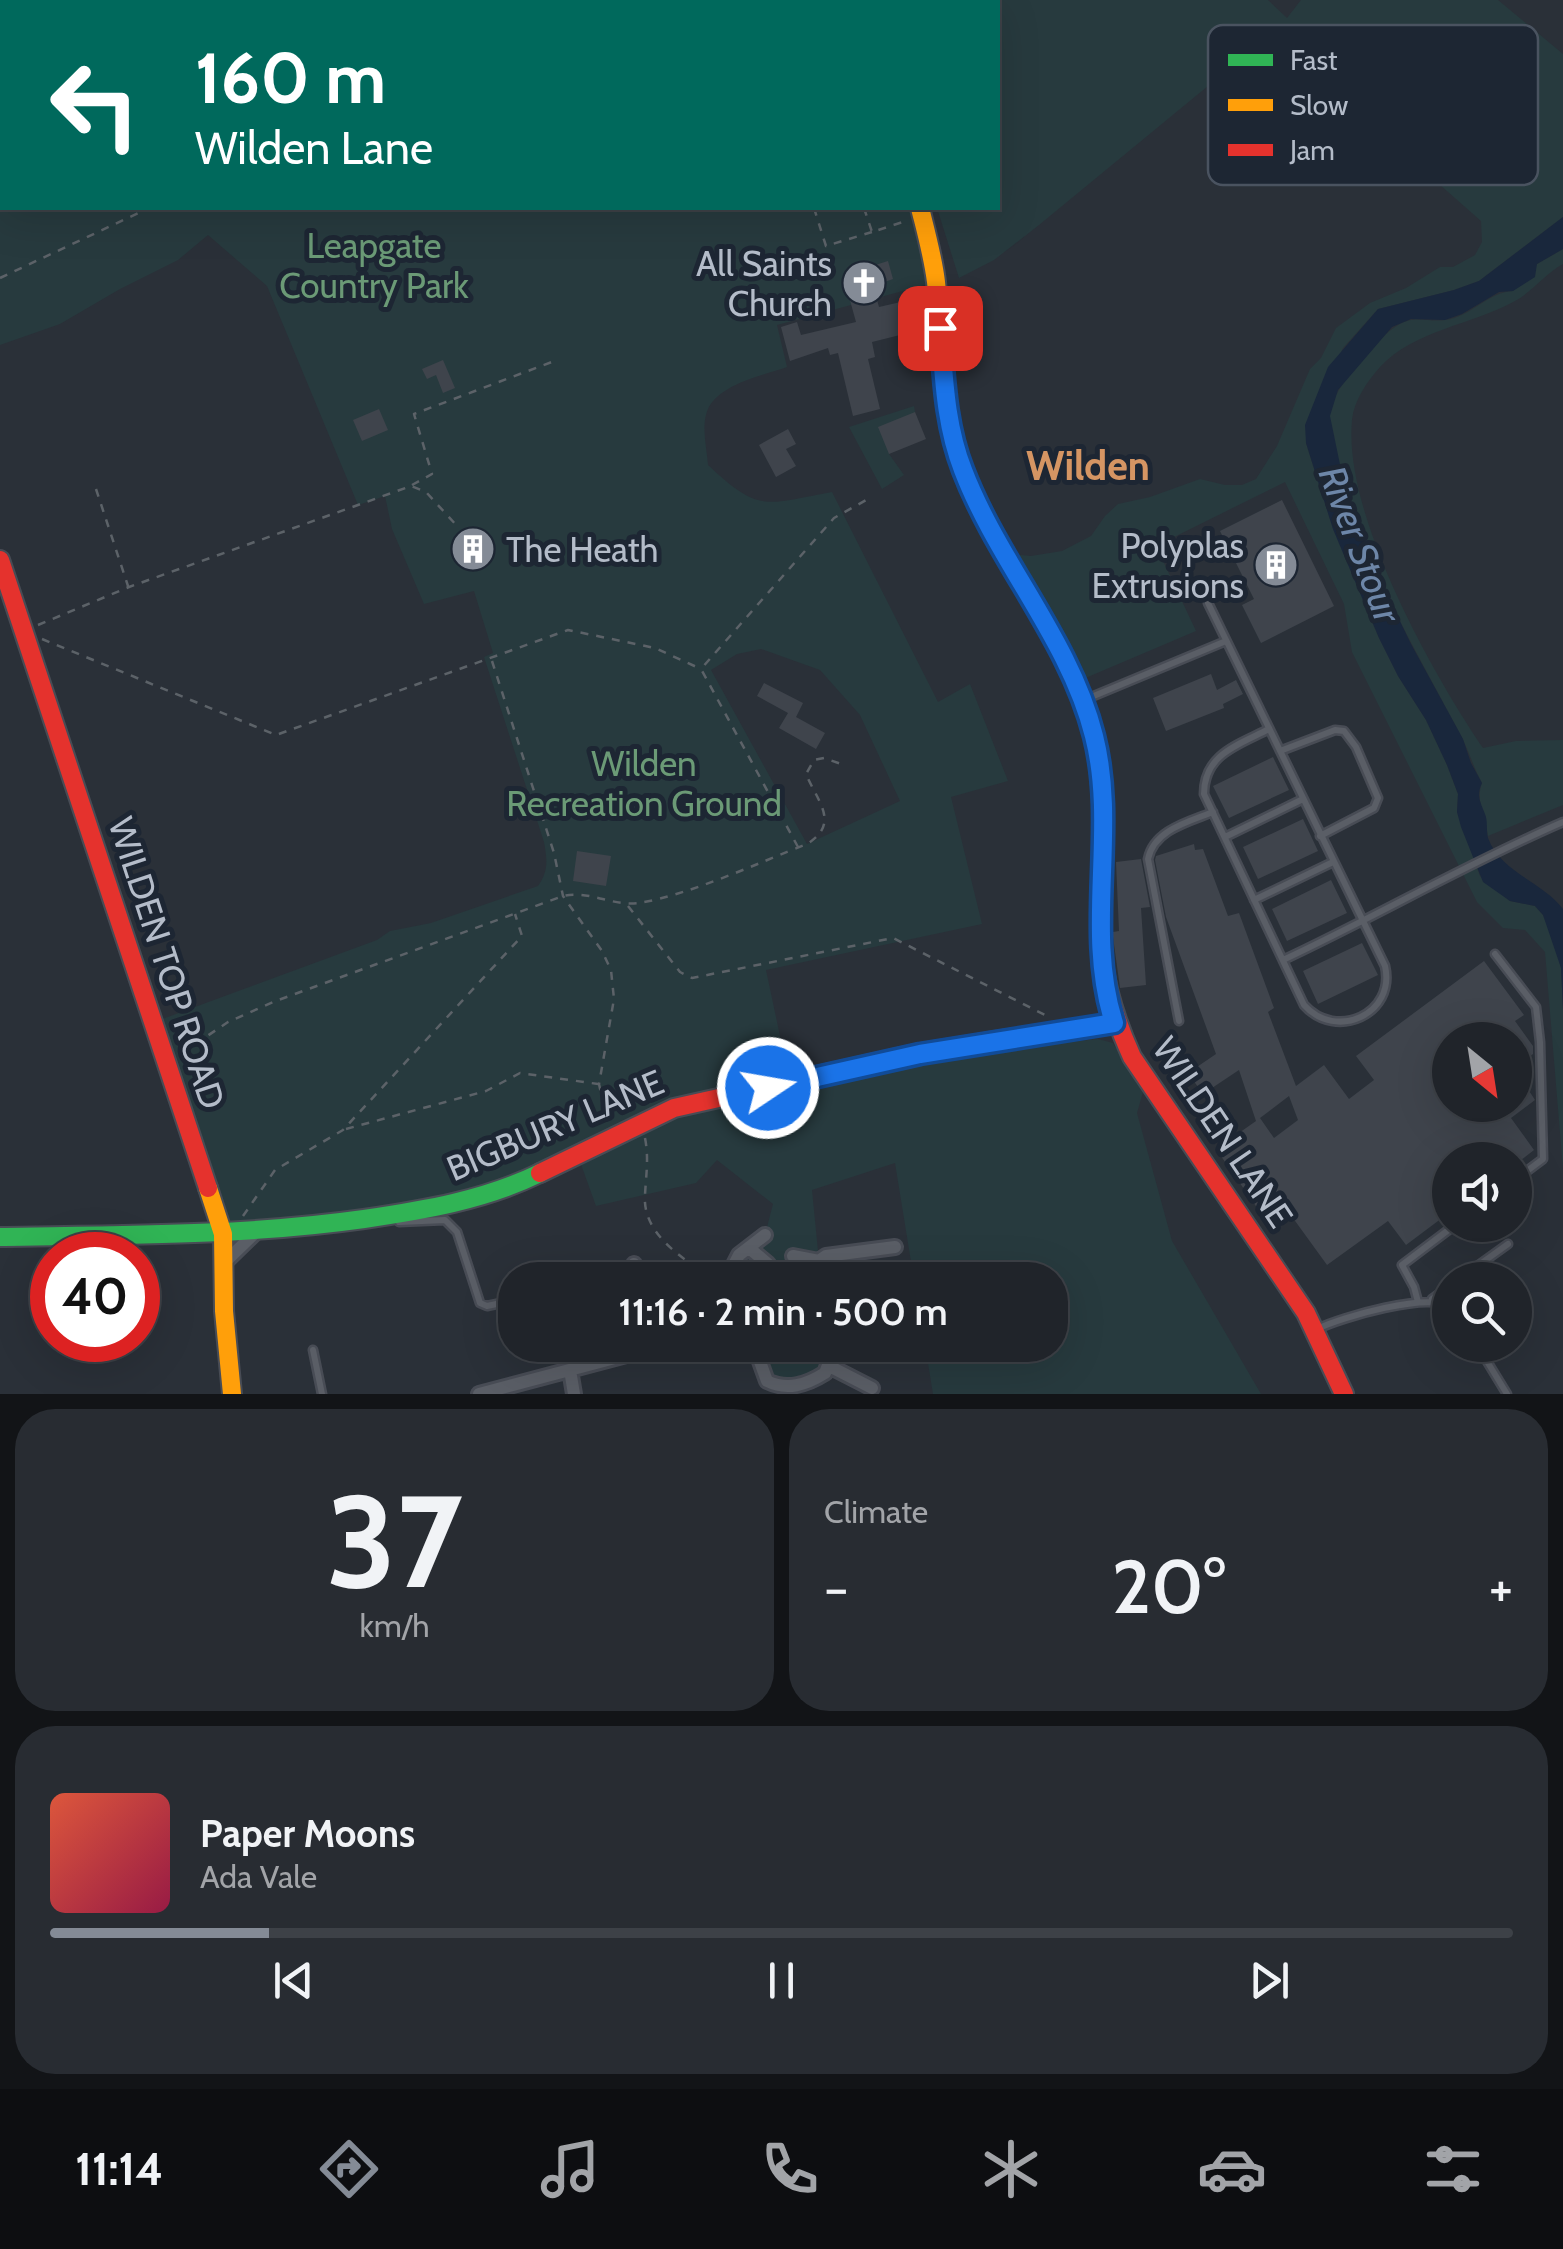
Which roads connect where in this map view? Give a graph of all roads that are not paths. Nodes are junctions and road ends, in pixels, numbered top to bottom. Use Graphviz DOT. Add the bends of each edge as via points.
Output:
graph roads {
  1 [pos="921,212"];
  2 [pos="0,560"];
  3 [pos="1208,603"];
  4 [pos="1226,641"];
  5 [pos="1083,700"];
  6 [pos="1269,729"];
  7 [pos="1280,752"];
  8 [pos="1303,799"];
  9 [pos="1212,812"];
  10 [pos="1563,822"];
  11 [pos="1320,836"];
  12 [pos="1224,837"];
  13 [pos="1333,862"];
  14 [pos="1254,900"];
  15 [pos="1364,922"];
  16 [pos="1495,954"];
  17 [pos="1283,960"];
  18 [pos="1180,1021"];
  19 [pos="1114,1023"];
  20 [pos="1532,1167"];
  21 [pos="387,1216"];
  22 [pos="256,1232"];
  23 [pos="223,1234"];
  24 [pos="765,1235"];
  25 [pos="0,1237"];
  26 [pos="1432,1242"];
  27 [pos="1508,1244"];
  28 [pos="896,1247"];
  29 [pos="749,1248"];
  30 [pos="793,1256"];
  31 [pos="819,1261"];
  32 [pos="736,1262"];
  33 [pos="766,1262"];
  34 [pos="1483,1262"];
  35 [pos="224,1263"];
  36 [pos="1431,1300"];
  37 [pos="1418,1302"];
  38 [pos="498,1304"];
  39 [pos="1316,1330"];
  40 [pos="313,1350"];
  41 [pos="600,1362"];
  42 [pos="760,1362"];
  43 [pos="829,1362"];
  44 [pos="1488,1362"];
  45 [pos="829,1366"];
  46 [pos="570,1370"];
  47 [pos="767,1380"];
  48 [pos="872,1388"];
  49 [pos="801,1389"];
  50 [pos="232,1394"];
  51 [pos="322,1394"];
  52 [pos="479,1394"];
  53 [pos="574,1394"];
  54 [pos="756,1394"];
  55 [pos="1344,1394"];
  56 [pos="1508,1394"];
  1 -- 5 [label="street, WILDEN LANE" via="936,282 952,442 976,503"];
  2 -- 23 [label="street, WILDEN TOP ROAD"];
  3 -- 4 [label="lane"];
  4 -- 5 [label="lane"];
  4 -- 6 [label="lane"];
  5 -- 19 [label="street, WILDEN LANE" via="1100,765 1100,949"];
  6 -- 7 [label="lane"];
  6 -- 9 [label="lane" via="1209,766 1204,794"];
  7 -- 8 [label="lane"];
  7 -- 11 [label="lane" via="1334,730 1344,731 1356,747 1378,798 1374,808"];
  8 -- 11 [label="lane"];
  8 -- 12 [label="lane"];
  9 -- 12 [label="lane"];
  9 -- 18 [label="lane" via="1157,839 1148,860"];
  10 -- 15 [label="lane"];
  11 -- 13 [label="lane"];
  12 -- 14 [label="lane"];
  13 -- 14 [label="lane"];
  13 -- 15 [label="lane"];
  14 -- 17 [label="lane"];
  15 -- 17 [label="lane"];
  15 -- 17 [label="lane" via="1388,986 1360,1019 1334,1022 1314,1015"];
  16 -- 20 [label="lane" via="1536,1008 1543,1159"];
  19 -- 21 [label="street, BIGBURY LANE" via="709,1098 652,1116 486,1195"];
  19 -- 39 [label="street, WILDEN LANE"];
  21 -- 22 [label="street, BIGBURY LANE"];
  21 -- 38 [label="lane" via="397,1222 445,1220 457,1232 480,1303"];
  22 -- 23 [label="street, BIGBURY LANE"];
  22 -- 35 [label="street"];
  23 -- 25 [label="street, BIGBURY LANE"];
  23 -- 35 [label="street, WILDEN TOP ROAD"];
  24 -- 29 [label="street"];
  26 -- 37 [label="lane" via="1402,1265"];
  27 -- 34 [label="lane"];
  28 -- 31 [label="street" via="834,1253"];
  29 -- 32 [label="street"];
  29 -- 33 [label="street"];
  30 -- 31 [label="street"];
  35 -- 50 [label="street, WILDEN TOP ROAD"];
  36 -- 37 [label="lane"];
  37 -- 39 [label="lane"];
  39 -- 55 [label="street, WILDEN LANE"];
  40 -- 51 [label="lane"];
  41 -- 46 [label="street"];
  42 -- 47 [label="street"];
  43 -- 45 [label="street"];
  44 -- 56 [label="lane"];
  45 -- 48 [label="street"];
  45 -- 49 [label="street"];
  46 -- 52 [label="street"];
  46 -- 53 [label="street"];
  47 -- 49 [label="street"];
  47 -- 54 [label="street"];
}
